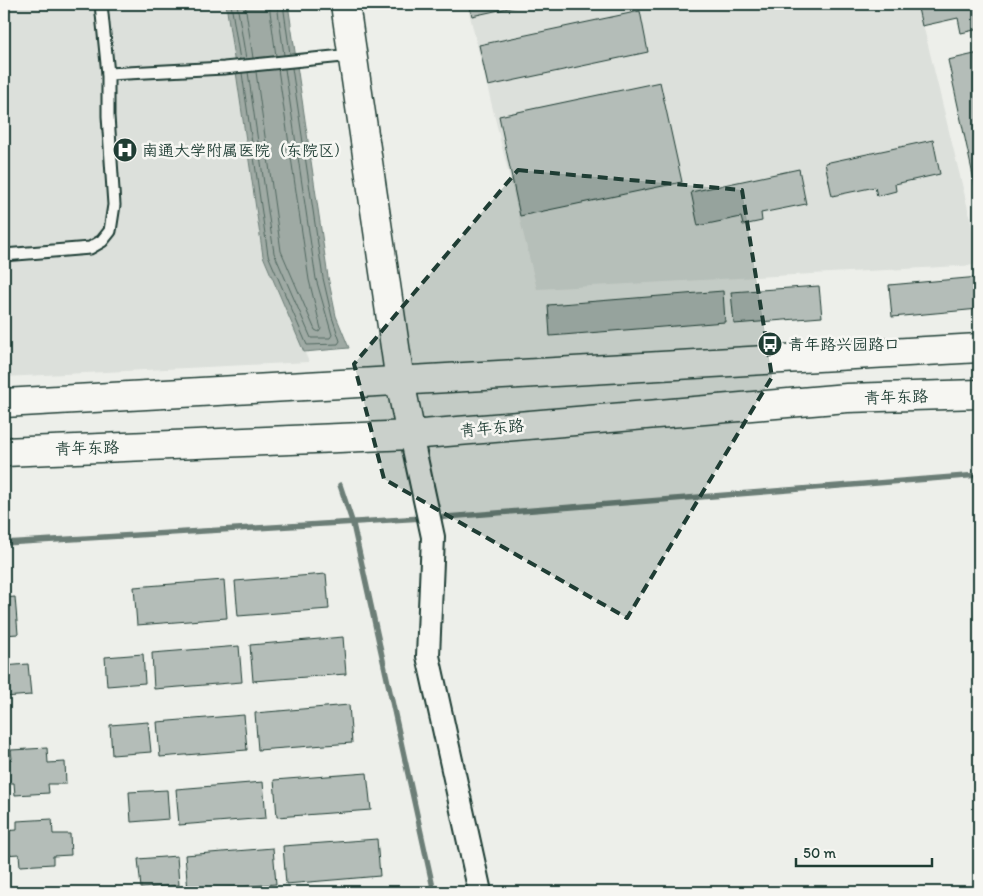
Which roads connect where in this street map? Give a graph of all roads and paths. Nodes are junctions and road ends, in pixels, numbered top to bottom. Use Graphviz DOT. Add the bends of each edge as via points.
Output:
graph roads {
  1 [pos="101,4"];
  2 [pos="345,4"];
  3 [pos="353,56"];
  4 [pos="108,74"];
  5 [pos="4,255"];
  6 [pos="979,348"];
  7 [pos="400,381"];
  8 [pos="979,394"];
  9 [pos="4,403"];
  10 [pos="412,435"];
  11 [pos="4,452"];
  12 [pos="480,892"];
  1 -- 4 [label="lane"];
  2 -- 3 [label="main road"];
  3 -- 4 [label="lane" via="224,68"];
  3 -- 7 [label="main road"];
  4 -- 5 [label="lane" via="114,205 110,231 90,248"];
  6 -- 7 [label="main road"];
  7 -- 9 [label="main road"];
  7 -- 10 [label="main road"];
  8 -- 10 [label="main road, 青年东路" via="847,398"];
  10 -- 11 [label="main road, 青年东路"];
  10 -- 12 [label="street" via="433,537 428,656"];
}
